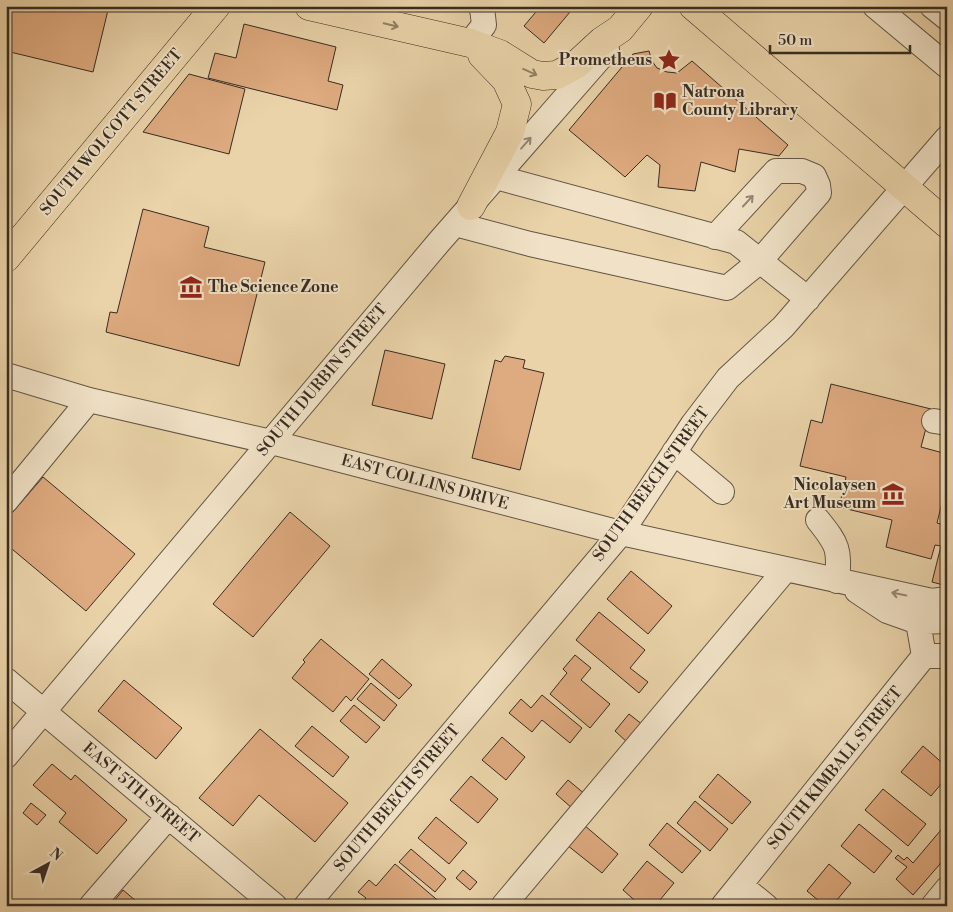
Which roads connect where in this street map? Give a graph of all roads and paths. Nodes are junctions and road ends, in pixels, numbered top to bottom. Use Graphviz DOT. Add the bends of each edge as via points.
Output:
graph roads {
  1 [pos="216,6"];
  2 [pos="309,6"];
  3 [pos="480,6"];
  4 [pos="639,6"];
  5 [pos="693,6"];
  6 [pos="875,6"];
  7 [pos="932,6"];
  8 [pos="947,18"];
  9 [pos="620,29"];
  10 [pos="470,43"];
  11 [pos="947,66"];
  12 [pos="947,138"];
  13 [pos="496,177"];
  14 [pos="904,188"];
  15 [pos="463,215"];
  16 [pos="947,224"];
  17 [pos="715,237"];
  18 [pos="6,258"];
  19 [pos="759,262"];
  20 [pos="808,299"];
  21 [pos="6,375"];
  22 [pos="89,400"];
  23 [pos="271,442"];
  24 [pos="674,452"];
  25 [pos="722,492"];
  26 [pos="6,501"];
  27 [pos="818,520"];
  28 [pos="621,533"];
  29 [pos="786,570"];
  30 [pos="841,582"];
  31 [pos="947,599"];
  32 [pos="947,621"];
  33 [pos="918,622"];
  34 [pos="936,656"];
  35 [pos="6,680"];
  36 [pos="44,712"];
  37 [pos="6,756"];
  38 [pos="169,816"];
  39 [pos="740,885"];
  40 [pos="947,889"];
  41 [pos="90,906"];
  42 [pos="275,906"];
  43 [pos="306,906"];
  44 [pos="503,906"];
  45 [pos="723,906"];
  46 [pos="766,906"];
  47 [pos="933,906"];
  1 -- 18 [label="main road, SOUTH WOLCOTT STREET"];
  2 -- 10 [label="main road, one-way"];
  3 -- 10 [label="street" via="484,26"];
  4 -- 9 [label="main road, SOUTH DURBIN STREET"];
  5 -- 14 [label="main road"];
  6 -- 11 [label="street"];
  7 -- 8 [label="street"];
  10 -- 9 [label="main road, one-way" via="500,54 532,74 550,76 566,72"];
  13 -- 9 [label="street, SOUTH DURBIN STREET, one-way" via="610,47"];
  10 -- 15 [label="main road" via="506,80 517,104 510,132"];
  12 -- 14 [label="street, SOUTH BEECH STREET"];
  13 -- 15 [label="street, SOUTH DURBIN STREET"];
  13 -- 17 [label="street"];
  14 -- 16 [label="main road"];
  14 -- 20 [label="street, SOUTH BEECH STREET"];
  15 -- 19 [label="street" via="530,244 727,288"];
  15 -- 23 [label="street, SOUTH DURBIN STREET"];
  17 -- 19 [label="street" via="736,242"];
  17 -- 19 [label="street, one-way" via="776,171 802,171 814,176 819,193"];
  19 -- 20 [label="street"];
  20 -- 24 [label="street, SOUTH BEECH STREET" via="728,378"];
  21 -- 22 [label="street, EAST COLLINS DRIVE"];
  22 -- 23 [label="street, EAST COLLINS DRIVE"];
  22 -- 26 [label="street"];
  23 -- 28 [label="street, EAST COLLINS DRIVE"];
  23 -- 36 [label="street, SOUTH DURBIN STREET"];
  24 -- 25 [label="street"];
  24 -- 28 [label="street, SOUTH BEECH STREET"];
  27 -- 30 [label="street" via="834,540"];
  28 -- 29 [label="street, EAST COLLINS DRIVE"];
  28 -- 43 [label="street, SOUTH BEECH STREET"];
  29 -- 30 [label="street, EAST COLLINS DRIVE"];
  29 -- 44 [label="street"];
  31 -- 30 [label="street, EAST COLLINS DRIVE, one-way" via="932,601"];
  30 -- 33 [label="street, EAST COLLINS DRIVE" via="887,611"];
  32 -- 33 [label="street, EAST COLLINS DRIVE"];
  33 -- 34 [label="street, SOUTH KIMBALL STREET"];
  34 -- 39 [label="street, SOUTH KIMBALL STREET"];
  35 -- 36 [label="street, EAST 5TH STREET"];
  36 -- 37 [label="street, SOUTH DURBIN STREET"];
  36 -- 38 [label="street, EAST 5TH STREET"];
  38 -- 41 [label="street"];
  38 -- 42 [label="street, EAST 5TH STREET"];
  39 -- 45 [label="street, SOUTH KIMBALL STREET"];
  39 -- 46 [label="street"];
  40 -- 47 [label="street"];
}
